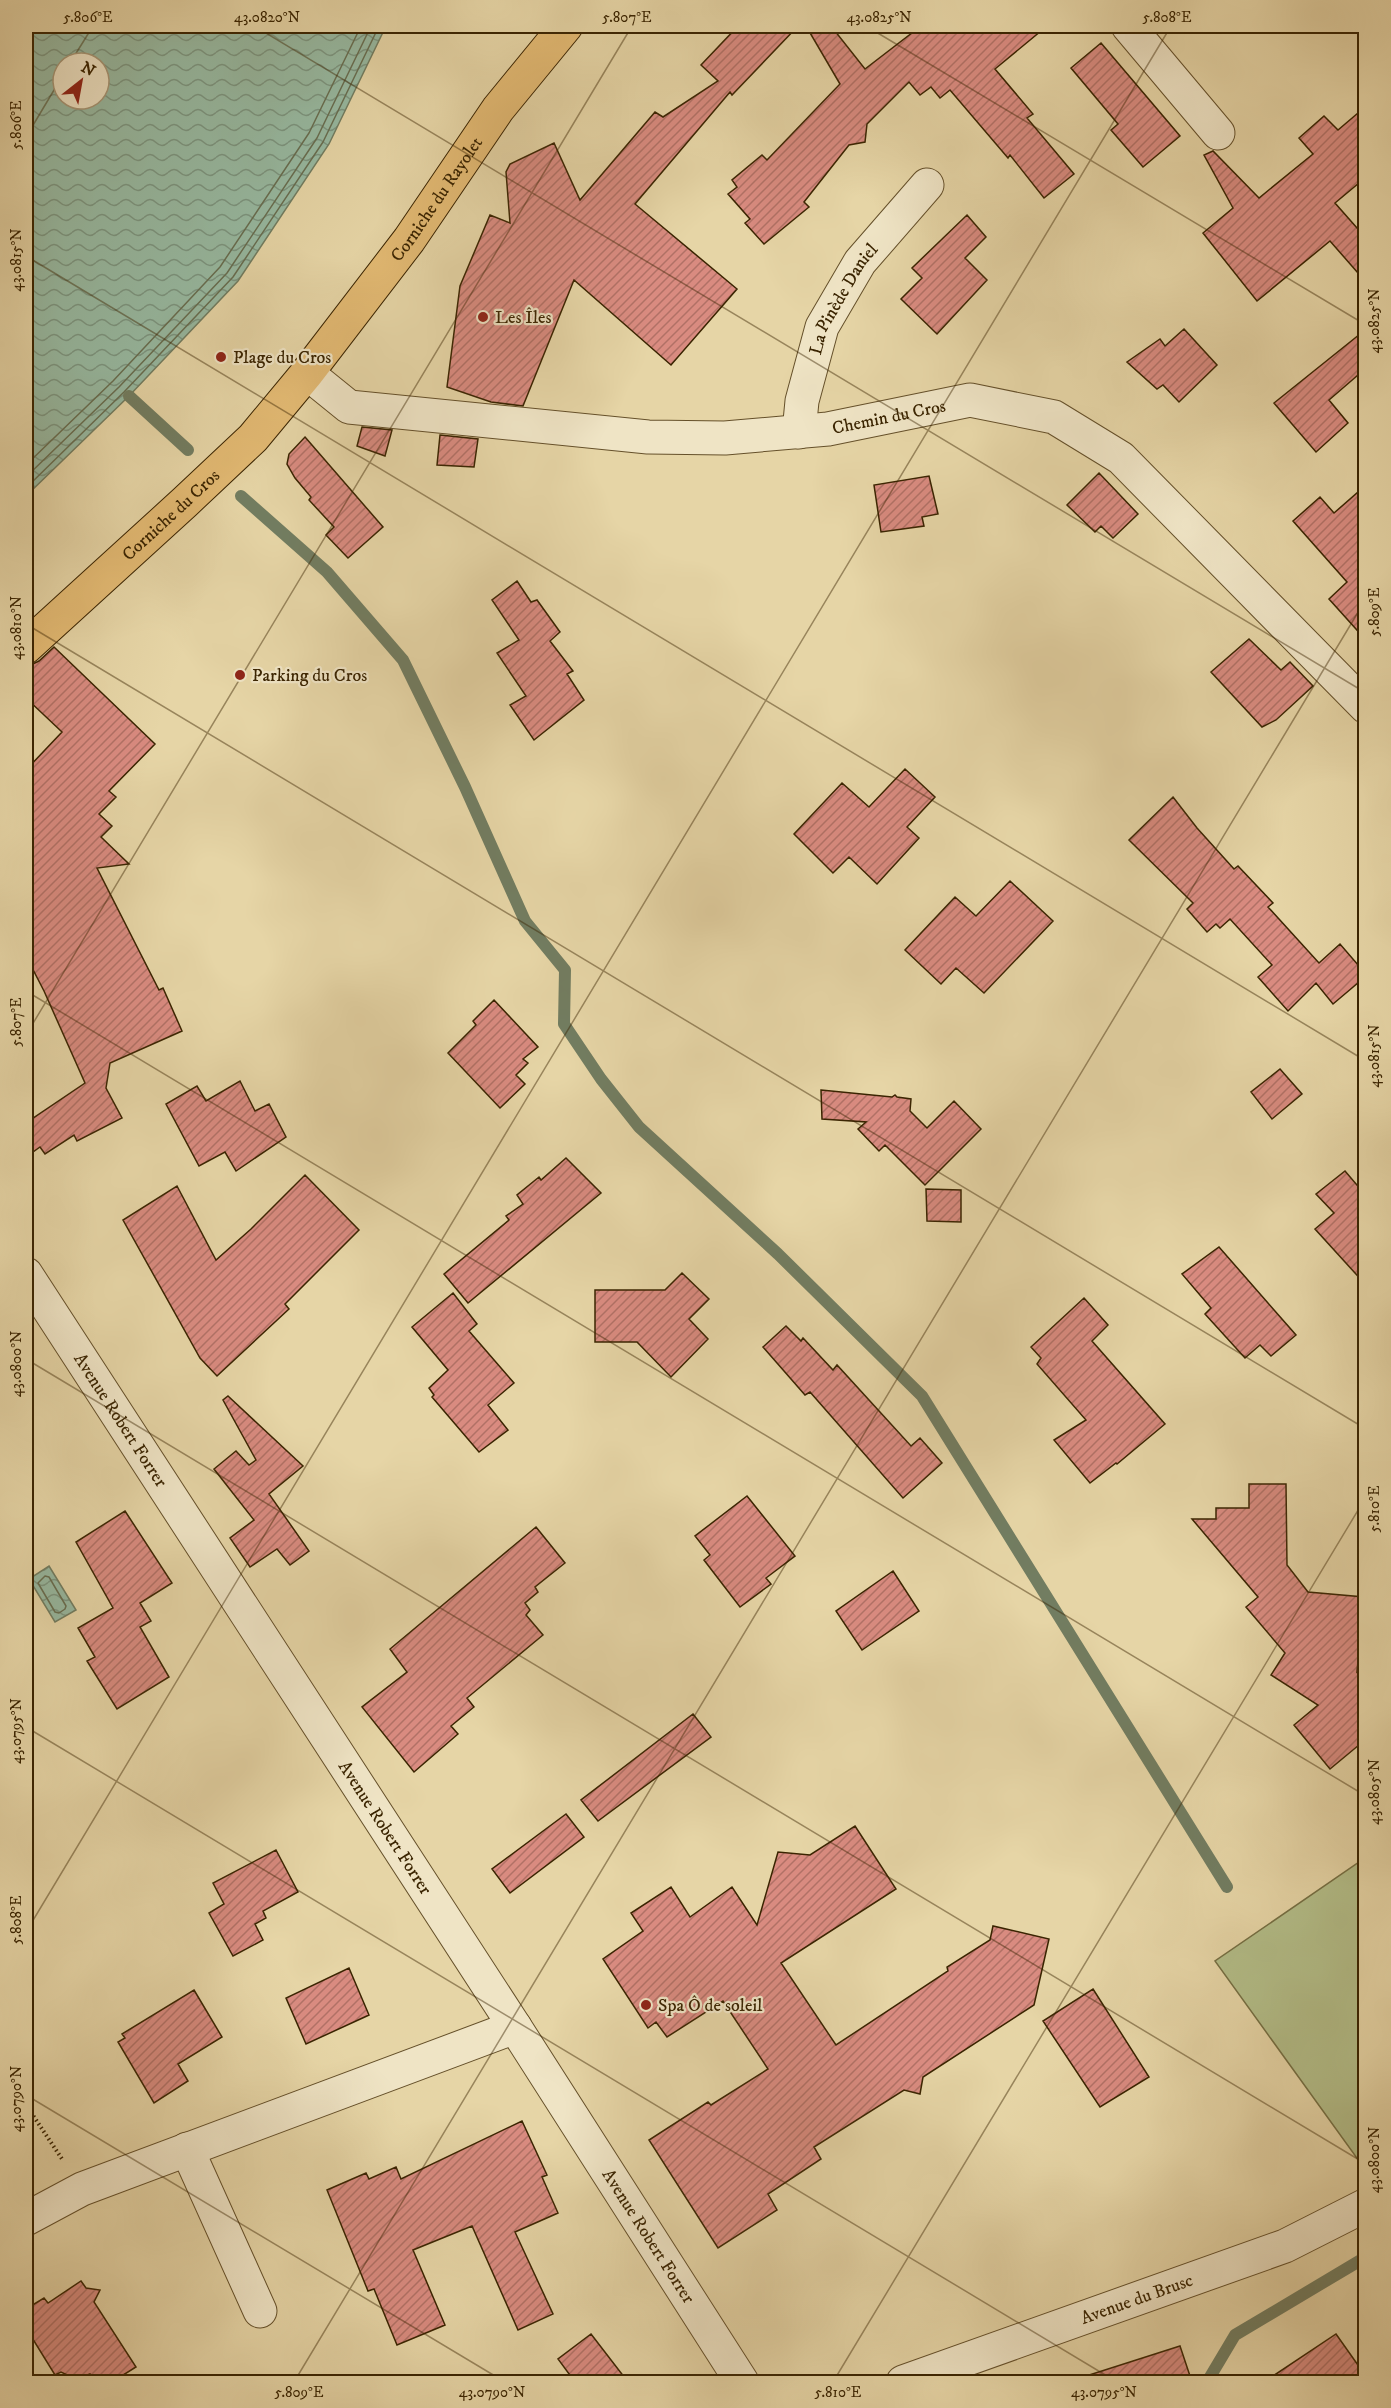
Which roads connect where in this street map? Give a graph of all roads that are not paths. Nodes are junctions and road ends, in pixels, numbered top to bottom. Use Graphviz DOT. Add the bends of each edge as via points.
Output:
graph roads {
  1 [pos="566,26"];
  2 [pos="1128,26"];
  3 [pos="1218,132"];
  4 [pos="927,185"];
  5 [pos="307,373"];
  6 [pos="799,432"];
  7 [pos="26,647"];
  8 [pos="1365,707"];
  9 [pos="26,1274"];
  10 [pos="515,2027"];
  11 [pos="187,2150"];
  12 [pos="1365,2205"];
  13 [pos="26,2219"];
  14 [pos="261,2311"];
  15 [pos="742,2382"];
  16 [pos="903,2382"];
  1 -- 5 [label="main road, Corniche du Rayolet" via="498,109 409,240"];
  2 -- 3 [label="street"];
  4 -- 6 [label="street, La Pinède Daniel" via="860,262 822,327 802,402"];
  5 -- 6 [label="street, Chemin du Cros" via="349,408 648,437 725,438"];
  5 -- 7 [label="main road, Corniche du Cros" via="253,438"];
  6 -- 8 [label="street, Chemin du Cros" via="970,400 1054,417 1121,458"];
  9 -- 10 [label="street, Avenue Robert Forrer"];
  10 -- 11 [label="street"];
  10 -- 15 [label="street, Avenue Robert Forrer"];
  11 -- 13 [label="street" via="82,2189"];
  11 -- 14 [label="street"];
  12 -- 16 [label="street, Avenue du Brusc" via="1285,2246"];
}
